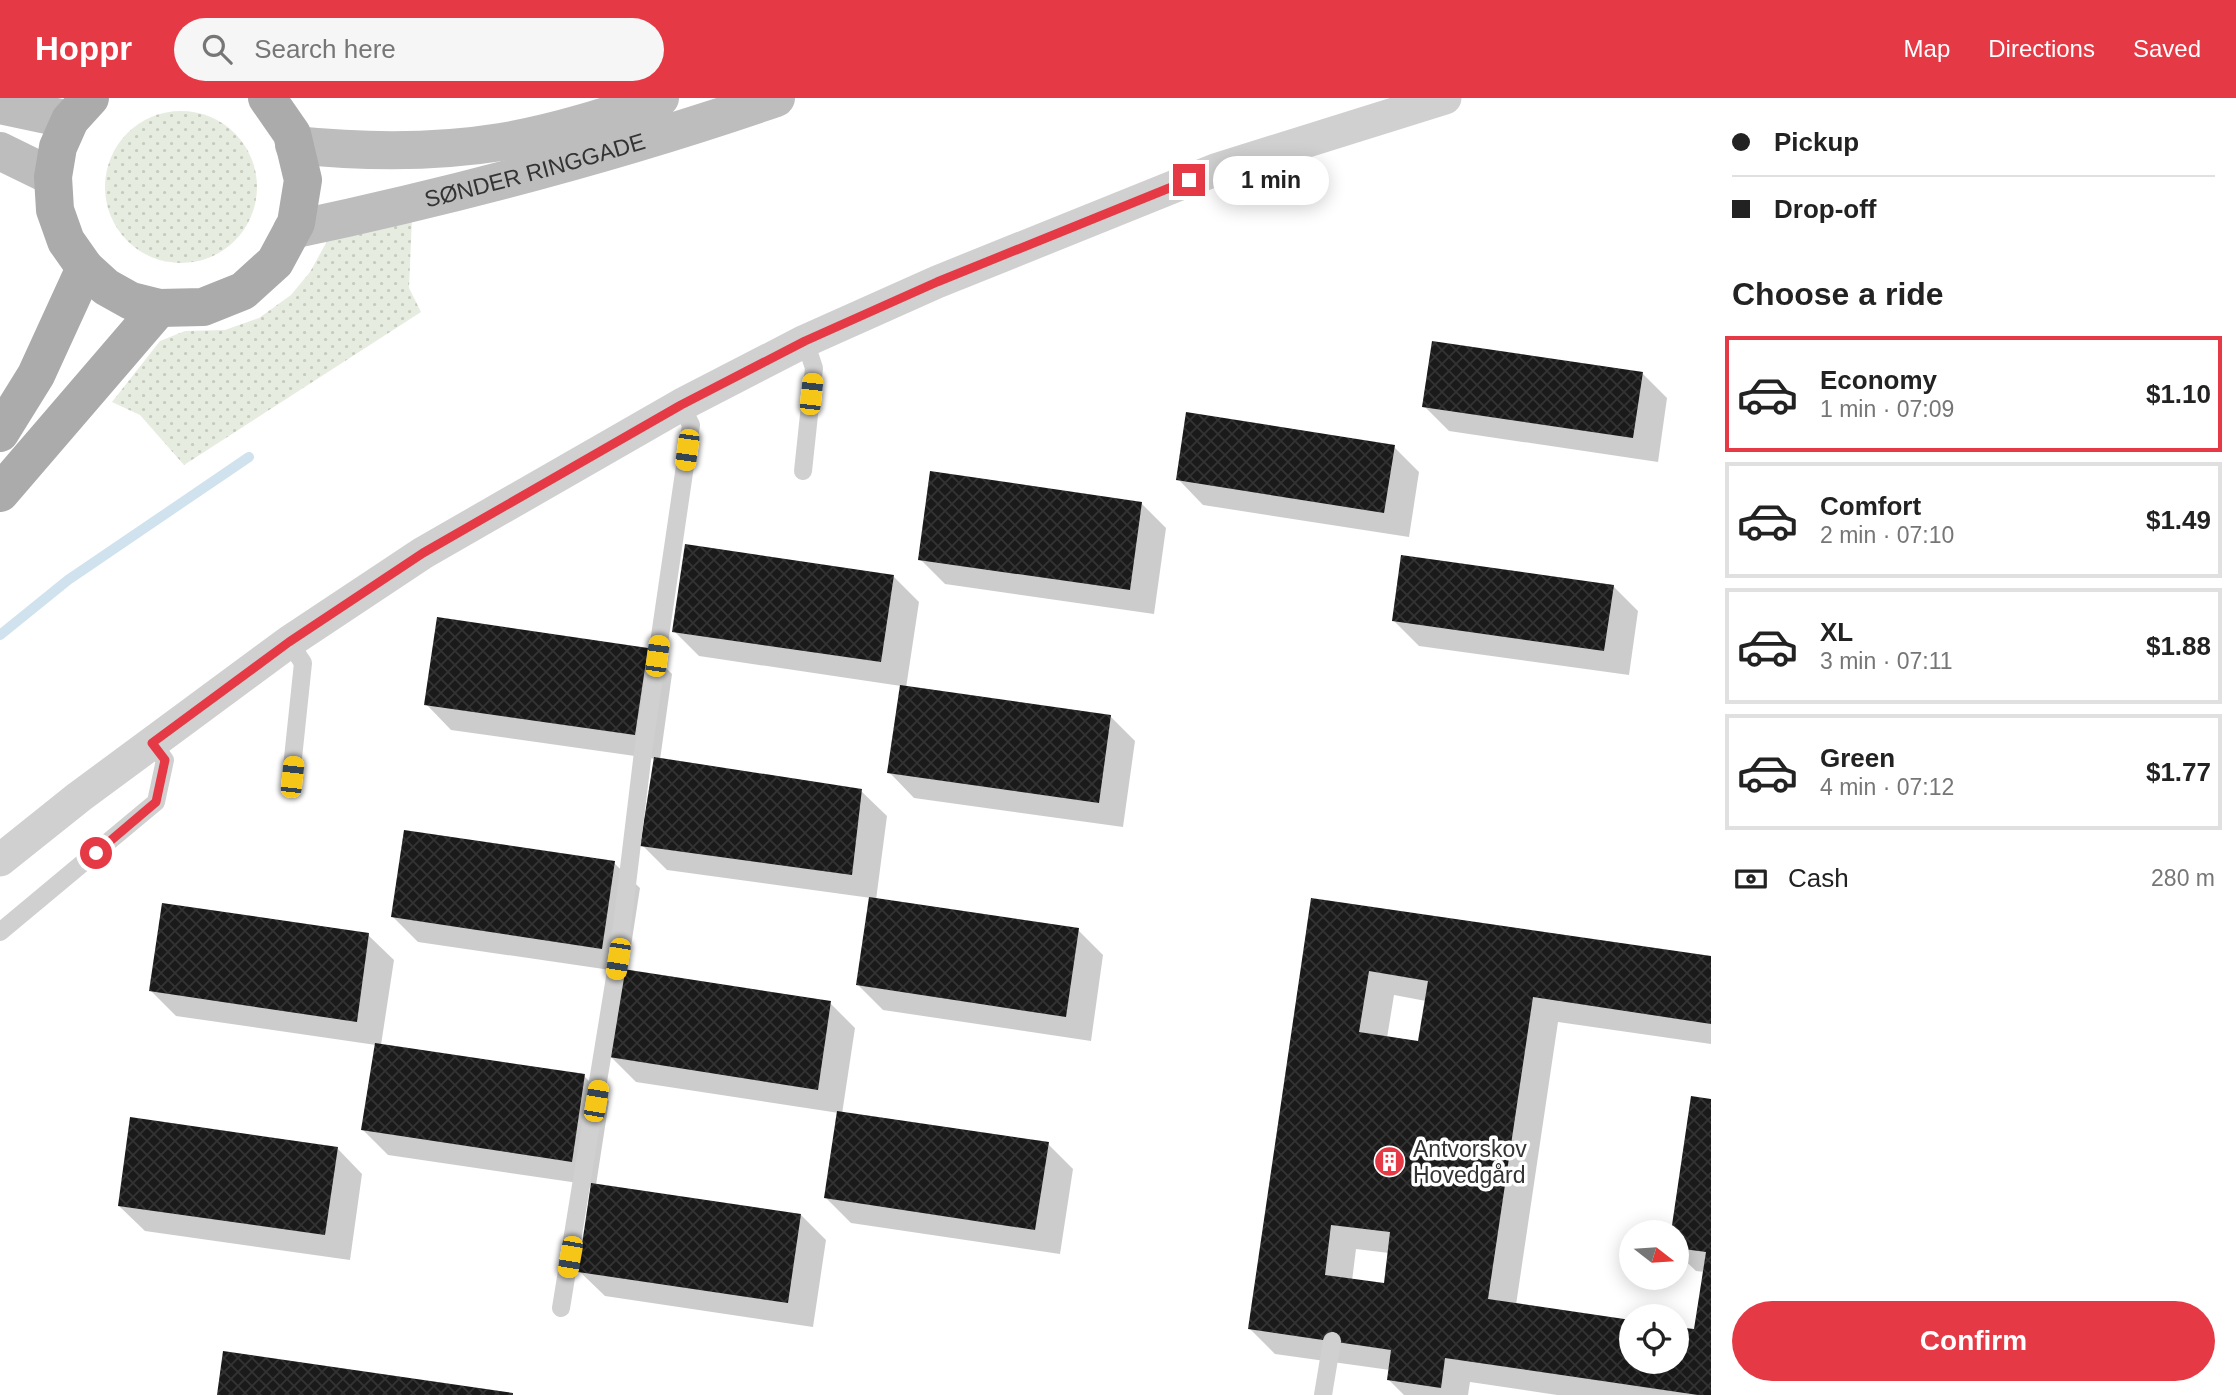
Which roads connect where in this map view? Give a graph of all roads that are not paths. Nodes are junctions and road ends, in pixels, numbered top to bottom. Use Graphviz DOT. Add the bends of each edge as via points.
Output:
graph roads {
  1 [pos="267,98"];
  2 [pos="660,98"];
  3 [pos="776,98"];
  4 [pos="1445,98"];
  5 [pos="0,105"];
  6 [pos="80,109"];
  7 [pos="294,145"];
  8 [pos="0,151"];
  9 [pos="53,177"];
  10 [pos="292,230"];
  11 [pos="85,268"];
  12 [pos="159,308"];
  13 [pos="805,341"];
  14 [pos="681,405"];
  15 [pos="0,433"];
  16 [pos="803,471"];
  17 [pos="0,494"];
  18 [pos="289,642"];
  19 [pos="152,743"];
  20 [pos="292,777"];
  21 [pos="0,860"];
  22 [pos="0,932"];
  23 [pos="561,1308"];
  24 [pos="1332,1341"];
  25 [pos="1322,1395"];
  1 -- 7 [label="main road" via="292,134"];
  2 -- 7 [label="street, SØNDER RINGGADE" via="593,121 501,142 416,150"];
  3 -- 10 [label="street, SØNDER RINGGADE" via="596,156 418,203"];
  4 -- 13 [label="street" via="1214,170 937,282"];
  5 -- 6 [label="street"];
  6 -- 9 [label="main road" via="58,147"];
  7 -- 10 [label="main road" via="303,180"];
  8 -- 9 [label="street"];
  9 -- 11 [label="main road" via="55,210 66,241"];
  10 -- 12 [label="main road" via="275,262 243,291 202,307"];
  11 -- 12 [label="main road" via="131,301"];
  11 -- 15 [label="main road" via="36,375"];
  12 -- 17 [label="main road"];
  13 -- 14 [label="street"];
  13 -- 16 [label="lane" via="814,368"];
  14 -- 18 [label="street" via="423,553"];
  14 -- 23 [label="lane" via="691,425 618,959"];
  18 -- 19 [label="street"];
  18 -- 20 [label="lane" via="303,663"];
  19 -- 21 [label="street"];
  19 -- 22 [label="lane" via="165,760 156,802"];
  24 -- 25 [label="lane"];
}
